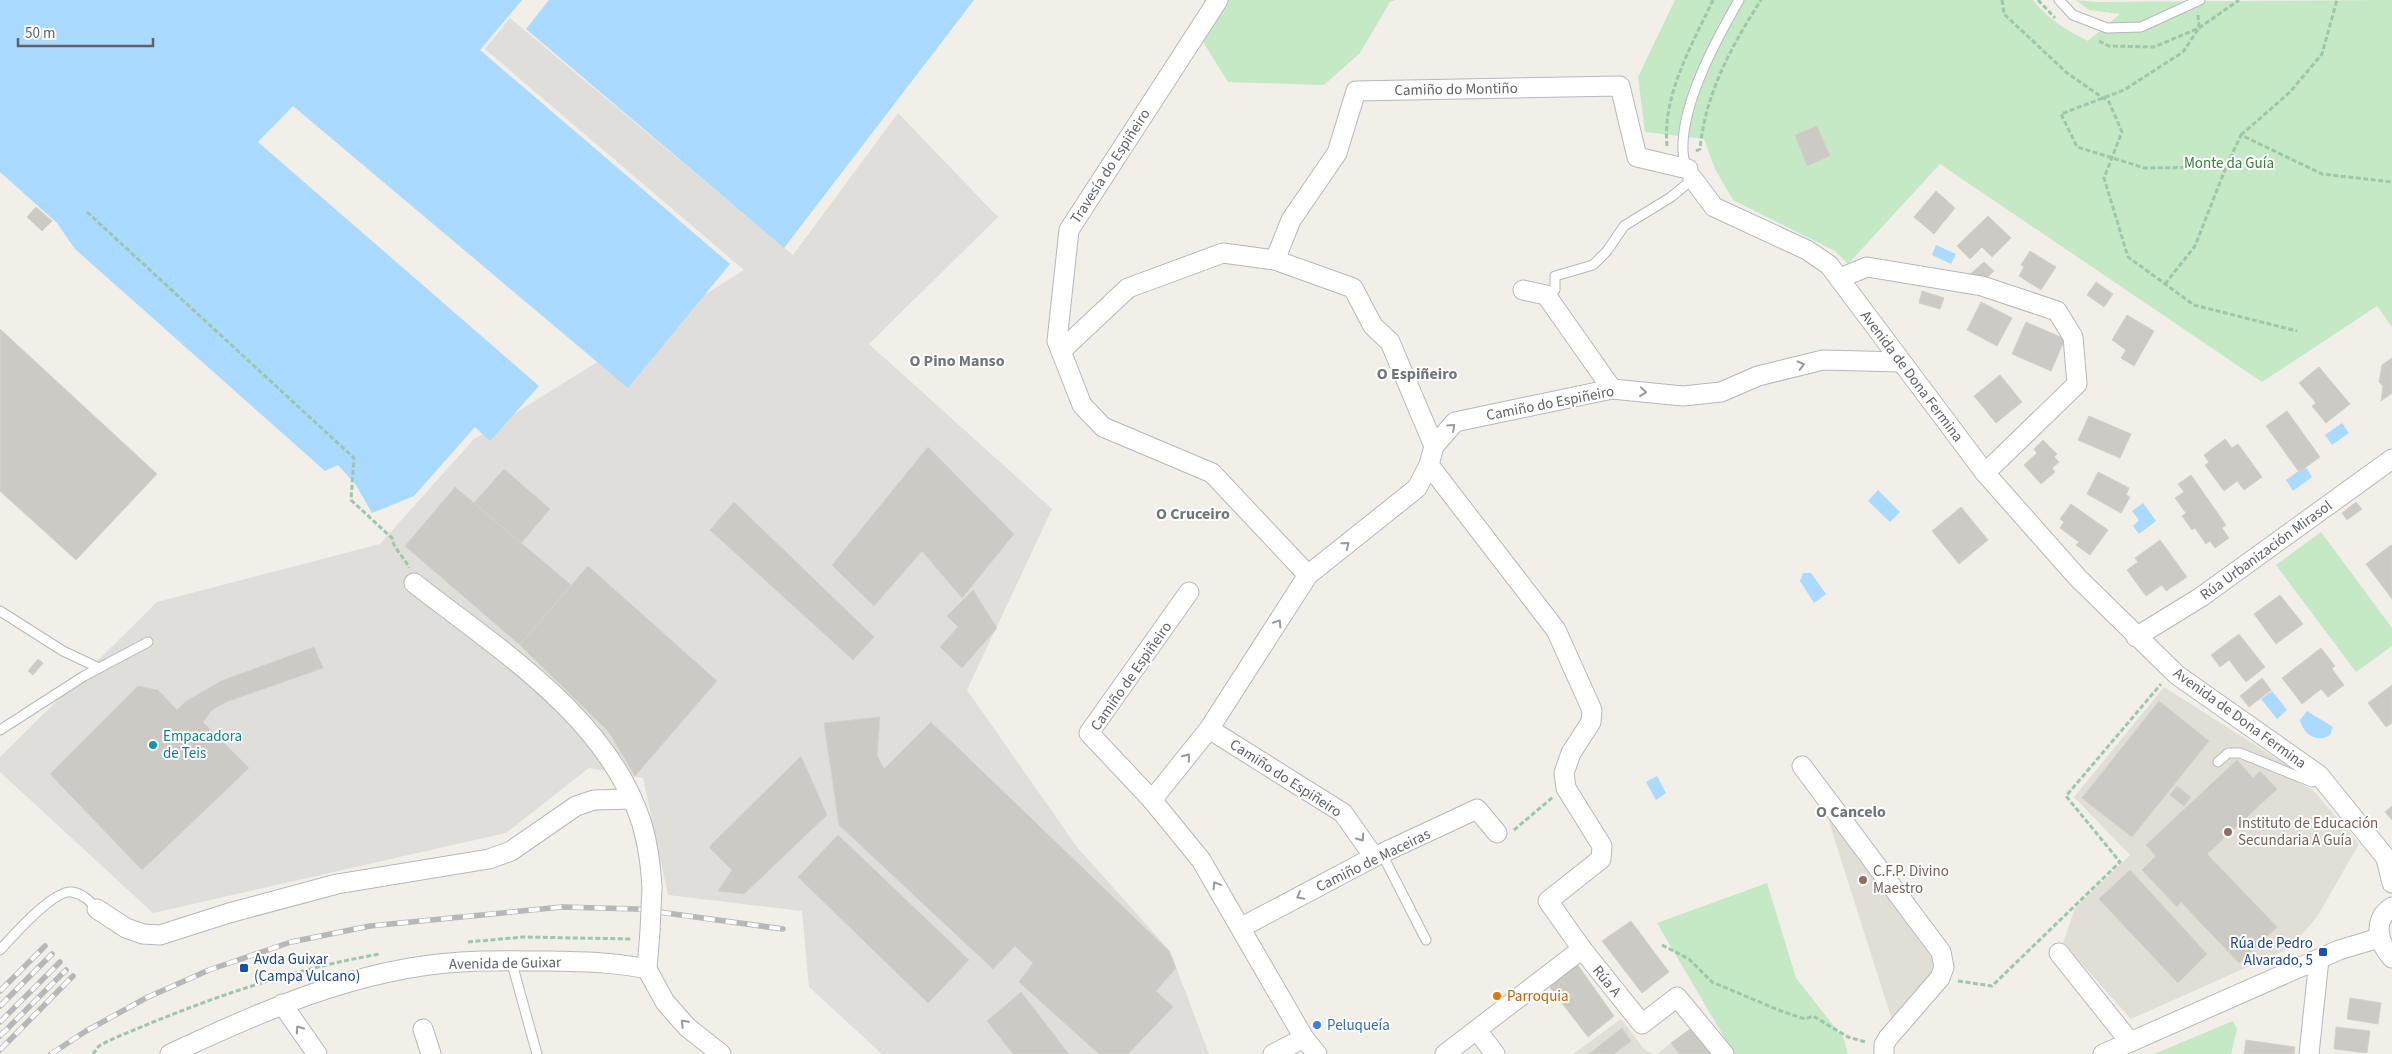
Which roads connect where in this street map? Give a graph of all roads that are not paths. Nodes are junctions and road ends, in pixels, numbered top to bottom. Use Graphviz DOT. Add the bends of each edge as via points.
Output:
graph roads {
  1 [pos="1218,0"];
  2 [pos="1739,0"];
  3 [pos="2059,0"];
  4 [pos="2199,1"];
  5 [pos="1690,174"];
  6 [pos="1275,260"];
  7 [pos="1840,278"];
  8 [pos="1523,290"];
  9 [pos="1546,295"];
  10 [pos="1062,350"];
  11 [pos="1902,362"];
  12 [pos="1612,389"];
  13 [pos="1434,446"];
  14 [pos="2392,459"];
  15 [pos="1429,465"];
  16 [pos="1985,473"];
  17 [pos="1308,575"];
  18 [pos="414,583"];
  19 [pos="1189,592"];
  20 [pos="0,611"];
  21 [pos="2136,637"];
  22 [pos="148,642"];
  23 [pos="99,668"];
  24 [pos="1210,729"];
  25 [pos="0,730"];
  26 [pos="2218,762"];
  27 [pos="1802,766"];
  28 [pos="2319,775"];
  29 [pos="632,799"];
  30 [pos="1152,800"];
  31 [pos="1497,833"];
  32 [pos="1378,855"];
  33 [pos="2389,860"];
  34 [pos="2392,883"];
  35 [pos="2392,907"];
  36 [pos="97,909"];
  37 [pos="1242,927"];
  38 [pos="2379,938"];
  39 [pos="1426,940"];
  40 [pos="1582,949"];
  41 [pos="0,950"];
  42 [pos="2059,953"];
  43 [pos="2392,958"];
  44 [pos="2319,959"];
  45 [pos="510,960"];
  46 [pos="647,969"];
  47 [pos="282,1004"];
  48 [pos="423,1029"];
  49 [pos="1477,1030"];
  50 [pos="1304,1038"];
  51 [pos="2130,1042"];
  52 [pos="1884,1049"];
  53 [pos="170,1054"];
  54 [pos="317,1054"];
  55 [pos="431,1054"];
  56 [pos="537,1054"];
  57 [pos="721,1054"];
  58 [pos="1273,1054"];
  59 [pos="1317,1054"];
  60 [pos="1445,1054"];
  61 [pos="1495,1054"];
  62 [pos="1724,1054"];
  63 [pos="2103,1054"];
  64 [pos="2309,1054"];
  1 -- 10 [label="street, Travesía do Espiñeiro" via="1069,230 1057,341"];
  2 -- 5 [label="lane, Avenida de Dona Fermina" via="1719,35 1685,121 1682,152"];
  3 -- 4 [label="lane" via="2073,15 2107,28 2141,27"];
  5 -- 6 [label="street, Camiño do Montiño" via="1637,157 1620,86 1356,91 1337,153 1291,220"];
  5 -- 7 [label="street, Avenida de Dona Fermina" via="1714,207 1807,250 1829,265"];
  5 -- 9 [label="lane" via="1671,197 1624,226 1593,265 1555,276 1555,290"];
  6 -- 10 [label="street" via="1223,253 1128,288"];
  6 -- 13 [label="street" via="1353,288 1373,326 1390,342"];
  7 -- 11 [label="street, Avenida de Dona Fermina"];
  7 -- 16 [label="street" via="1867,267 1982,286 2057,312 2073,337 2078,384"];
  8 -- 9 [label="street"];
  9 -- 12 [label="street"];
  10 -- 17 [label="street, Travesía do Espiñeiro" via="1082,405 1103,427 1212,474"];
  12 -- 11 [label="street, Camiño do Espiñeiro, one-way" via="1683,396 1721,392 1758,376 1823,360"];
  11 -- 16 [label="street, Avenida de Dona Fermina"];
  13 -- 12 [label="street, Camiño do Espiñeiro, one-way" via="1455,422"];
  13 -- 15 [label="street, Camiño do Espiñeiro"];
  14 -- 21 [label="street, Rúa Urbanización Mirasol" via="2201,597"];
  17 -- 15 [label="street, Camiño do Espiñeiro, one-way" via="1417,488"];
  15 -- 40 [label="street, Rúa A" via="1556,630 1592,710 1591,722 1570,753 1565,781 1602,846 1600,859 1548,901"];
  16 -- 21 [label="street, Avenida de Dona Fermina" via="2078,578"];
  24 -- 17 [label="street, Camiño do Espiñeiro, one-way"];
  18 -- 29 [label="street" via="557,696 610,758"];
  19 -- 30 [label="street, Camiño de Espiñeiro" via="1089,733"];
  20 -- 23 [label="lane" via="63,651"];
  21 -- 28 [label="street, Avenida de Dona Fermina" via="2172,670 2226,711"];
  22 -- 23 [label="lane"];
  23 -- 25 [label="lane"];
  30 -- 24 [label="street, Camiño do Espiñeiro, one-way"];
  24 -- 32 [label="street, Camiño do Espiñeiro, one-way" via="1344,813"];
  26 -- 28 [label="lane" via="2228,753 2240,753 2312,782"];
  27 -- 52 [label="street" via="1941,952 1944,967 1940,978"];
  28 -- 33 [label="street, Avenida de Dona Fermina"];
  29 -- 36 [label="street" via="594,800 576,806 511,851 489,859 337,884 160,935 126,928"];
  29 -- 46 [label="street, bridge" via="648,845 652,888"];
  37 -- 30 [label="street, one-way" via="1201,860"];
  31 -- 32 [label="street, Camiño de Maceiras" via="1477,809"];
  32 -- 37 [label="street, Camiño de Maceiras, one-way"];
  32 -- 39 [label="lane"];
  33 -- 34 [label="street"];
  35 -- 38 [label="street" via="2382,918"];
  36 -- 41 [label="lane" via="84,896 70,892 57,895"];
  37 -- 50 [label="street"];
  38 -- 43 [label="street"];
  38 -- 44 [label="street"];
  40 -- 49 [label="street"];
  40 -- 62 [label="street, Rúa A" via="1642,1024 1677,997"];
  42 -- 51 [label="street"];
  44 -- 51 [label="street"];
  44 -- 64 [label="street"];
  45 -- 46 [label="street, Avenida de Guixar" via="622,964"];
  45 -- 47 [label="street, Avenida de Guixar" via="407,969 351,982"];
  45 -- 56 [label="lane"];
  57 -- 46 [label="street, one-way" via="687,1027 665,1002"];
  47 -- 53 [label="street, Avenida de Guixar"];
  54 -- 47 [label="street, one-way"];
  48 -- 55 [label="street"];
  49 -- 60 [label="street"];
  49 -- 61 [label="street"];
  50 -- 58 [label="street"];
  50 -- 59 [label="street"];
  51 -- 63 [label="street"];
}
